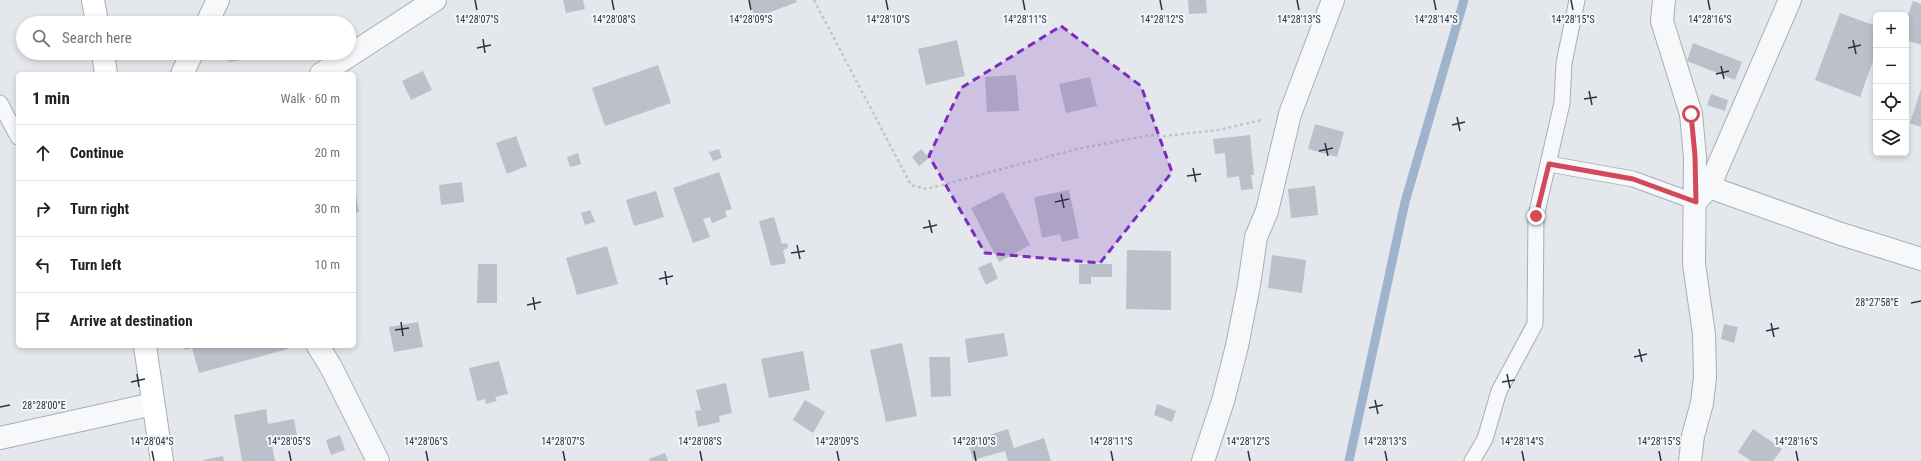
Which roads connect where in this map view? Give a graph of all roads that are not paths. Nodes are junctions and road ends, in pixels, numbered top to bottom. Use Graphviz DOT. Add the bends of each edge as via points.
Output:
graph roads {
  1 [pos="94,0"];
  2 [pos="218,0"];
  3 [pos="435,0"];
  4 [pos="1333,0"];
  5 [pos="1577,0"];
  6 [pos="1664,0"];
  7 [pos="1790,0"];
  8 [pos="97,16"];
  9 [pos="210,16"];
  10 [pos="356,51"];
  11 [pos="104,60"];
  12 [pos="189,60"];
  13 [pos="343,60"];
  14 [pos="106,72"];
  15 [pos="183,72"];
  16 [pos="324,72"];
  17 [pos="0,103"];
  18 [pos="16,133"];
  19 [pos="1549,164"];
  20 [pos="1702,194"];
  21 [pos="1921,259"];
  22 [pos="146,348"];
  23 [pos="319,348"];
  24 [pos="153,404"];
  25 [pos="0,438"];
  26 [pos="162,461"];
  27 [pos="378,461"];
  28 [pos="1203,461"];
  29 [pos="1472,461"];
  30 [pos="1690,461"];
  1 -- 8 [label="street"];
  2 -- 9 [label="street"];
  3 -- 10 [label="street"];
  4 -- 28 [label="street" via="1290,114 1267,211 1256,236 1237,346 1223,401"];
  5 -- 19 [label="lane" via="1564,63 1562,103"];
  6 -- 20 [label="street" via="1662,21 1691,114"];
  7 -- 20 [label="street"];
  11 -- 14 [label="street"];
  12 -- 15 [label="street"];
  13 -- 16 [label="street"];
  17 -- 18 [label="lane"];
  19 -- 20 [label="lane"];
  19 -- 29 [label="lane" via="1536,216 1534,324 1499,391 1485,439"];
  20 -- 21 [label="street"];
  20 -- 30 [label="street" via="1694,264 1704,334 1705,377"];
  22 -- 24 [label="street"];
  23 -- 27 [label="street"];
  24 -- 25 [label="street"];
  24 -- 26 [label="street"];
}
